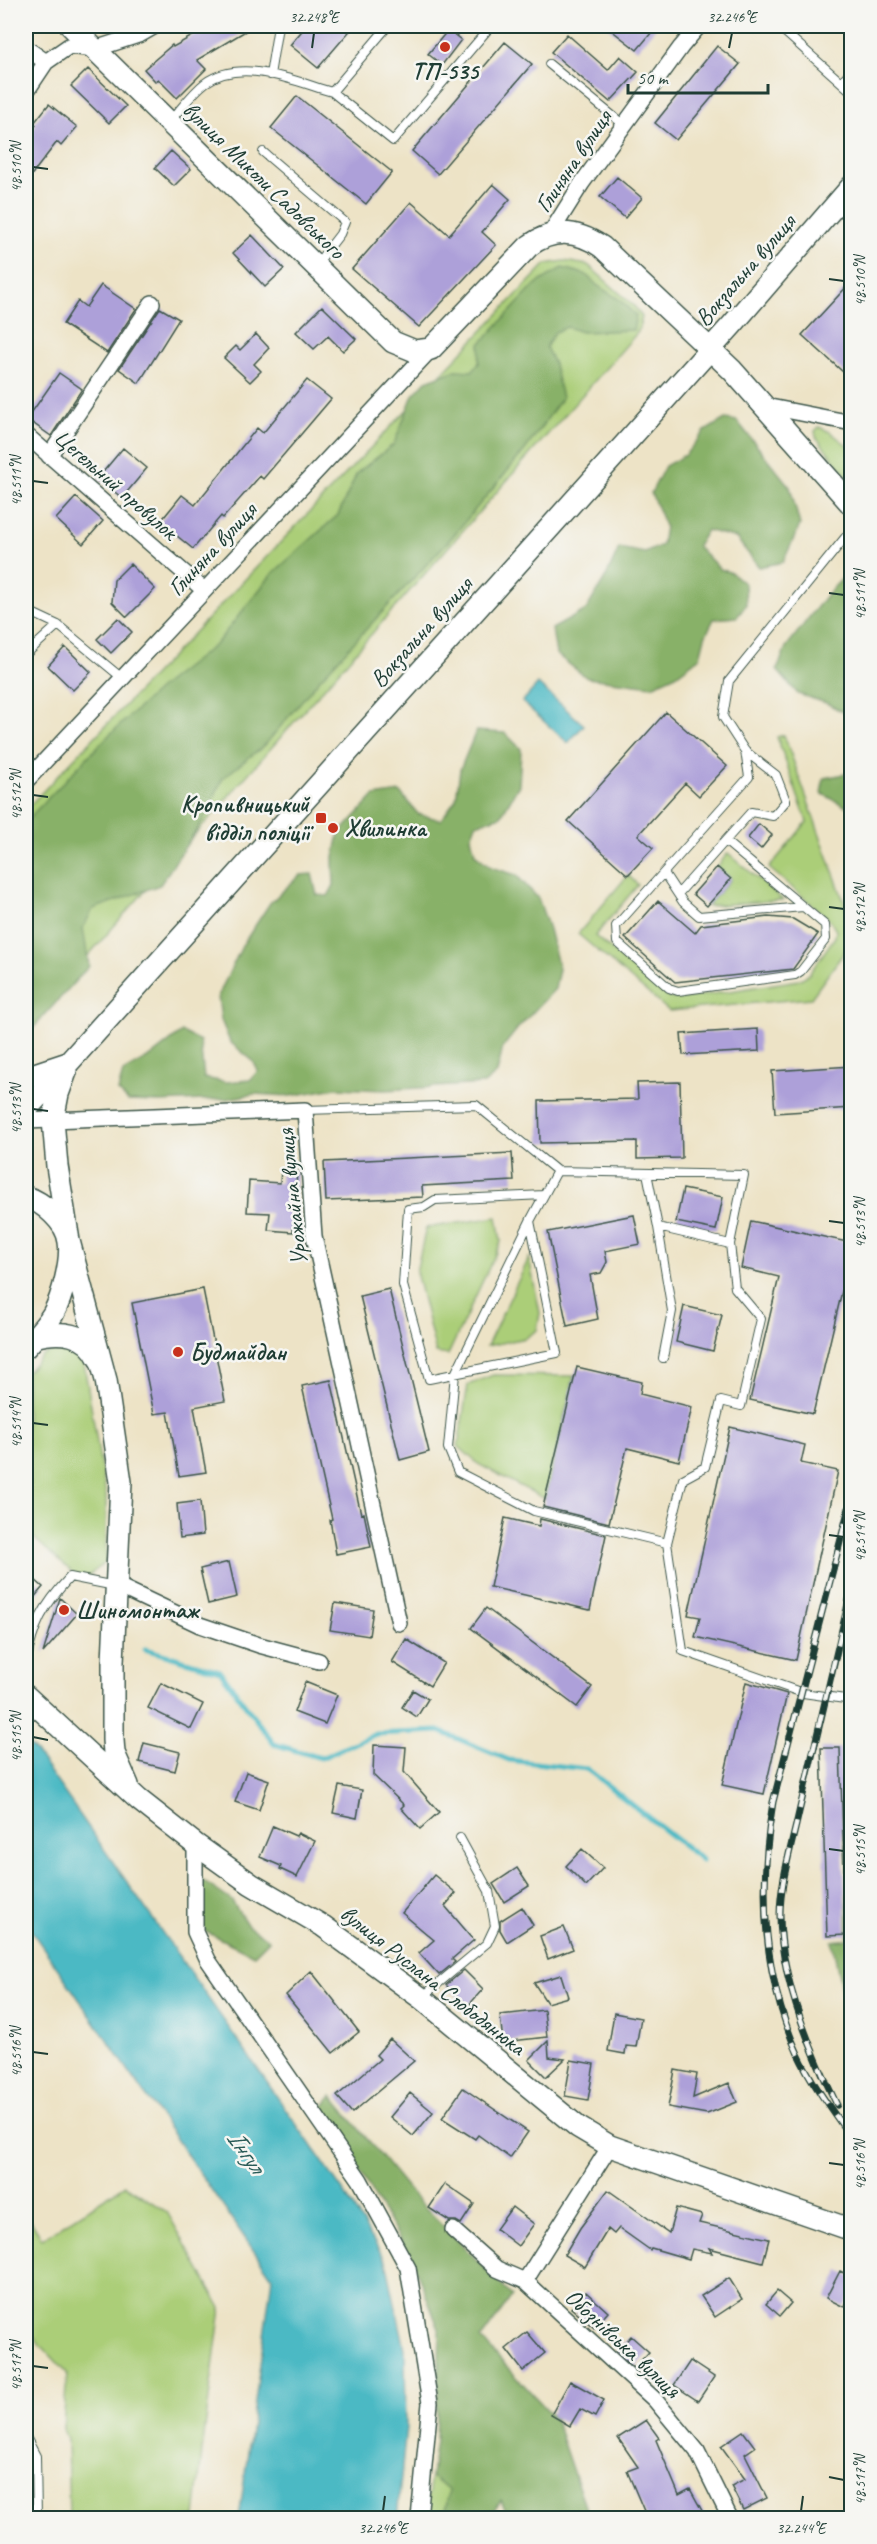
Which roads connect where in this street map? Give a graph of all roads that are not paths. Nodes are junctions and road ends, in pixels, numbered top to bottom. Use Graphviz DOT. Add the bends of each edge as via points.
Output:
graph roads {
  1 [pos="71,26"];
  2 [pos="155,26"];
  3 [pos="278,26"];
  4 [pos="388,26"];
  5 [pos="778,26"];
  6 [pos="490,27"];
  7 [pos="698,27"];
  8 [pos="26,48"];
  9 [pos="95,49"];
  10 [pos="46,62"];
  11 [pos="549,64"];
  12 [pos="852,70"];
  13 [pos="270,75"];
  14 [pos="841,82"];
  15 [pos="26,92"];
  16 [pos="332,92"];
  17 [pos="852,92"];
  18 [pos="168,122"];
  19 [pos="624,125"];
  20 [pos="263,152"];
  21 [pos="852,186"];
  22 [pos="550,234"];
  23 [pos="315,266"];
  24 [pos="152,303"];
  25 [pos="431,349"];
  26 [pos="709,349"];
  27 [pos="760,405"];
  28 [pos="848,422"];
  29 [pos="26,435"];
  30 [pos="49,456"];
  31 [pos="852,505"];
  32 [pos="852,529"];
  33 [pos="204,590"];
  34 [pos="26,610"];
  35 [pos="58,625"];
  36 [pos="26,654"];
  37 [pos="122,678"];
  38 [pos="745,751"];
  39 [pos="26,781"];
  40 [pos="725,841"];
  41 [pos="664,873"];
  42 [pos="678,894"];
  43 [pos="803,906"];
  44 [pos="69,1063"];
  45 [pos="26,1077"];
  46 [pos="26,1110"];
  47 [pos="305,1110"];
  48 [pos="53,1120"];
  49 [pos="26,1121"];
  50 [pos="557,1171"];
  51 [pos="647,1173"];
  52 [pos="544,1196"];
  53 [pos="26,1197"];
  54 [pos="530,1221"];
  55 [pos="658,1227"];
  56 [pos="69,1241"];
  57 [pos="730,1244"];
  58 [pos="30,1342"];
  59 [pos="663,1358"];
  60 [pos="455,1374"];
  61 [pos="106,1380"];
  62 [pos="668,1543"];
  63 [pos="118,1586"];
  64 [pos="399,1623"];
  65 [pos="319,1661"];
  66 [pos="26,1664"];
  67 [pos="26,1696"];
  68 [pos="852,1700"];
  69 [pos="139,1800"];
  70 [pos="460,1838"];
  71 [pos="195,1844"];
  72 [pos="421,1998"];
  73 [pos="610,2146"];
  74 [pos="453,2230"];
  75 [pos="852,2230"];
  76 [pos="525,2282"];
  77 [pos="26,2437"];
  78 [pos="37,2518"];
  79 [pos="419,2518"];
  80 [pos="730,2518"];
  1 -- 9 [label="main road, вулиця Миколи Садовського"];
  2 -- 9 [label="street"];
  3 -- 13 [label="lane"];
  4 -- 16 [label="lane"];
  5 -- 14 [label="lane"];
  6 -- 16 [label="lane" via="393,141"];
  7 -- 19 [label="street, Глиняна вулиця"];
  8 -- 10 [label="street"];
  9 -- 10 [label="street" via="69,46"];
  9 -- 18 [label="main road, вулиця Миколи Садовського"];
  10 -- 15 [label="street"];
  11 -- 19 [label="lane"];
  12 -- 14 [label="lane"];
  13 -- 16 [label="lane"];
  13 -- 18 [label="lane" via="236,71 206,83"];
  14 -- 17 [label="lane"];
  18 -- 23 [label="main road, вулиця Миколи Садовського"];
  19 -- 22 [label="street, Глиняна вулиця"];
  20 -- 23 [label="lane" via="345,222"];
  21 -- 26 [label="main road, Вокзальна вулиця"];
  22 -- 25 [label="main road" via="529,246"];
  22 -- 26 [label="main road" via="584,237 602,247"];
  23 -- 25 [label="main road, вулиця Миколи Садовського" via="393,342 415,351"];
  24 -- 30 [label="street"];
  25 -- 33 [label="street, Глиняна вулиця"];
  26 -- 27 [label="main road"];
  26 -- 44 [label="main road, Вокзальна вулиця"];
  27 -- 28 [label="street"];
  27 -- 31 [label="main road"];
  29 -- 30 [label="street, Цегельний провулок"];
  30 -- 33 [label="street, Цегельний провулок"];
  32 -- 38 [label="lane" via="729,681 723,717"];
  33 -- 37 [label="street, Глиняна вулиця"];
  34 -- 35 [label="lane"];
  35 -- 36 [label="lane"];
  35 -- 37 [label="lane"];
  37 -- 39 [label="street, Глиняна вулиця"];
  38 -- 40 [label="lane" via="776,775 786,801 773,816 752,812"];
  38 -- 41 [label="lane" via="749,777"];
  40 -- 42 [label="lane"];
  40 -- 43 [label="lane"];
  41 -- 42 [label="lane"];
  41 -- 43 [label="lane" via="616,926 617,942 669,988 678,991 801,971 826,939 825,925"];
  42 -- 43 [label="lane" via="699,916"];
  44 -- 45 [label="main road"];
  44 -- 46 [label="main road, Вокзальна вулиця"];
  44 -- 48 [label="main road"];
  47 -- 48 [label="street, Урожайна вулиця"];
  47 -- 50 [label="lane" via="476,1105"];
  47 -- 64 [label="street, Урожайна вулиця" via="314,1236"];
  48 -- 49 [label="street, Урожайна вулиця"];
  48 -- 56 [label="main road"];
  50 -- 51 [label="lane"];
  50 -- 52 [label="lane"];
  51 -- 55 [label="lane"];
  51 -- 57 [label="lane" via="744,1175"];
  52 -- 54 [label="lane"];
  52 -- 60 [label="lane" via="435,1200 424,1207 408,1209 404,1285 426,1369 429,1379"];
  53 -- 56 [label="main road" via="52,1212"];
  54 -- 60 [label="lane"];
  54 -- 60 [label="lane" via="557,1353"];
  55 -- 57 [label="lane"];
  55 -- 59 [label="lane" via="672,1311"];
  56 -- 58 [label="main road" via="60,1299"];
  56 -- 61 [label="main road"];
  57 -- 62 [label="lane" via="735,1288 761,1319 741,1406 721,1401 705,1467 683,1479"];
  58 -- 61 [label="main road" via="58,1333 71,1334 86,1342 97,1355"];
  60 -- 62 [label="lane" via="448,1448 458,1472 534,1511"];
  61 -- 63 [label="main road" via="121,1482"];
  62 -- 68 [label="lane" via="683,1651 803,1693"];
  63 -- 65 [label="street" via="200,1625"];
  63 -- 66 [label="lane" via="70,1577 48,1601 31,1637"];
  63 -- 69 [label="main road" via="113,1662 114,1753"];
  67 -- 69 [label="main road, вулиця Руслана Слободянюка"];
  69 -- 71 [label="main road, вулиця Руслана Слободянюка"];
  70 -- 72 [label="lane" via="489,1891 495,1926 487,1944"];
  71 -- 72 [label="main road, вулиця Руслана Слободянюка" via="251,1884 323,1926"];
  71 -- 79 [label="street" via="195,1932 208,1960 360,2180 408,2268 430,2403"];
  72 -- 73 [label="main road, вулиця Руслана Слободянюка" via="578,2127"];
  73 -- 75 [label="main road, вулиця Руслана Слободянюка"];
  73 -- 76 [label="street"];
  74 -- 76 [label="street, Обознівська вулиця" via="497,2269"];
  76 -- 80 [label="street, Обознівська вулиця" via="655,2400 697,2451"];
  77 -- 78 [label="lane" via="36,2456"];
}
